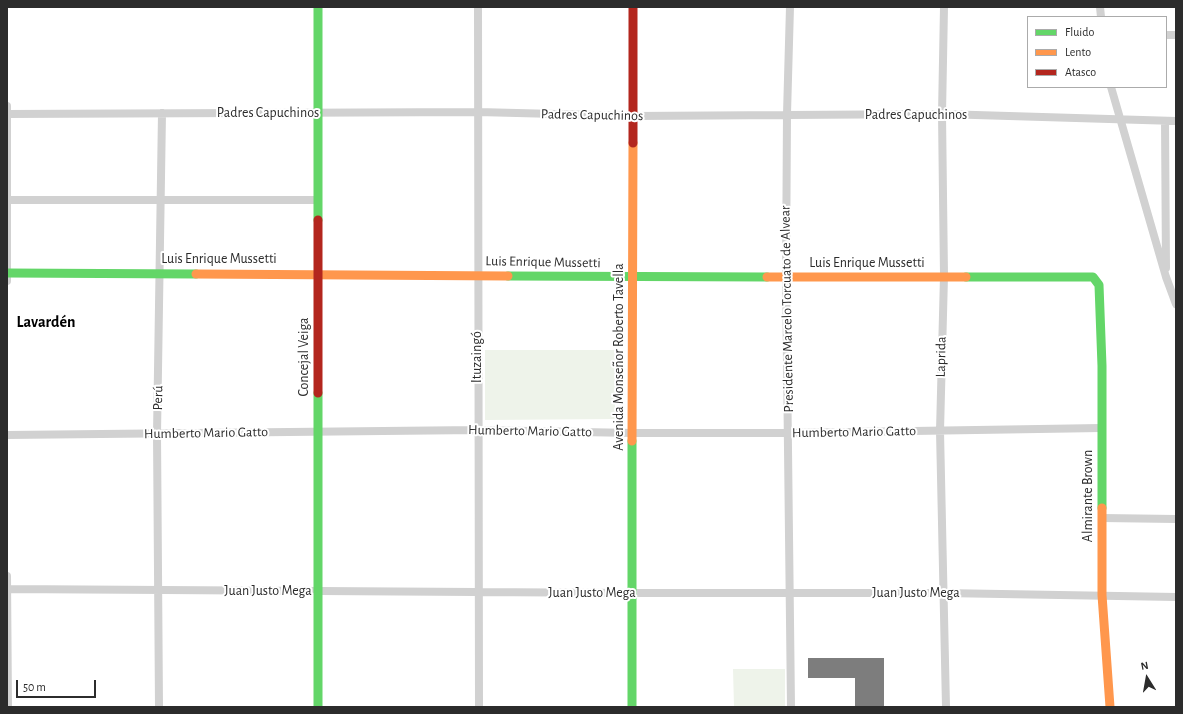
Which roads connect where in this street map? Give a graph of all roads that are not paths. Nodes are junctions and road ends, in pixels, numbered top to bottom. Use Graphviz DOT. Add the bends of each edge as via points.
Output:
graph roads {
  1 [pos="318,7"];
  2 [pos="478,7"];
  3 [pos="633,7"];
  4 [pos="790,7"];
  5 [pos="944,7"];
  6 [pos="1111,88"];
  7 [pos="7,106"];
  8 [pos="478,112"];
  9 [pos="162,113"];
  10 [pos="318,113"];
  11 [pos="7,114"];
  12 [pos="787,114"];
  13 [pos="942,114"];
  14 [pos="632,116"];
  15 [pos="1119,119"];
  16 [pos="1165,120"];
  17 [pos="1176,120"];
  18 [pos="8,200"];
  19 [pos="161,200"];
  20 [pos="318,200"];
  21 [pos="7,273"];
  22 [pos="160,273"];
  23 [pos="318,274"];
  24 [pos="477,275"];
  25 [pos="944,276"];
  26 [pos="633,277"];
  27 [pos="786,277"];
  28 [pos="1166,278"];
  29 [pos="7,281"];
  30 [pos="1099,285"];
  31 [pos="1176,304"];
  32 [pos="1101,428"];
  33 [pos="478,430"];
  34 [pos="318,431"];
  35 [pos="940,431"];
  36 [pos="633,433"];
  37 [pos="788,433"];
  38 [pos="157,434"];
  39 [pos="7,435"];
  40 [pos="1102,518"];
  41 [pos="1176,518"];
  42 [pos="7,576"];
  43 [pos="8,589"];
  44 [pos="157,590"];
  45 [pos="318,591"];
  46 [pos="478,592"];
  47 [pos="632,593"];
  48 [pos="789,593"];
  49 [pos="942,593"];
  50 [pos="1102,595"];
  51 [pos="1176,597"];
  52 [pos="8,707"];
  53 [pos="158,707"];
  54 [pos="318,707"];
  55 [pos="478,707"];
  56 [pos="632,707"];
  57 [pos="791,707"];
  58 [pos="946,707"];
  59 [pos="1110,707"];
  1 -- 10 [label="street, Concejal Veiga"];
  2 -- 8 [label="street, Ituzaingó"];
  3 -- 14 [label="street, Avenida Monseñor Roberto Tavella"];
  4 -- 12 [label="street, Presidente Marcelo Torcuato de Alvear"];
  5 -- 13 [label="street, Laprida"];
  6 -- 15 [label="street"];
  7 -- 11 [label="street"];
  8 -- 10 [label="street, Padres Capuchinos"];
  8 -- 14 [label="street, Padres Capuchinos"];
  8 -- 24 [label="street, Ituzaingó"];
  9 -- 10 [label="street, Padres Capuchinos"];
  9 -- 11 [label="street, Padres Capuchinos"];
  9 -- 19 [label="street, Perú"];
  10 -- 20 [label="street, Concejal Veiga"];
  11 -- 18 [label="street"];
  12 -- 13 [label="street, Padres Capuchinos"];
  12 -- 14 [label="street, Padres Capuchinos"];
  12 -- 27 [label="street, Presidente Marcelo Torcuato de Alvear"];
  13 -- 15 [label="street, Padres Capuchinos"];
  13 -- 25 [label="street, Laprida"];
  14 -- 26 [label="street, Avenida Monseñor Roberto Tavella"];
  15 -- 16 [label="street, Padres Capuchinos"];
  15 -- 28 [label="street"];
  16 -- 17 [label="street, Padres Capuchinos"];
  16 -- 28 [label="street"];
  18 -- 19 [label="street"];
  18 -- 21 [label="street"];
  19 -- 20 [label="street"];
  19 -- 22 [label="street, Perú"];
  20 -- 23 [label="street, Concejal Veiga"];
  21 -- 22 [label="street, Luis Enrique Mussetti"];
  21 -- 29 [label="street"];
  22 -- 23 [label="street, Luis Enrique Mussetti"];
  22 -- 38 [label="street, Perú"];
  23 -- 24 [label="street, Luis Enrique Mussetti"];
  23 -- 34 [label="street, Concejal Veiga"];
  24 -- 26 [label="street, Luis Enrique Mussetti"];
  24 -- 33 [label="street, Ituzaingó"];
  25 -- 27 [label="street, Luis Enrique Mussetti"];
  25 -- 30 [label="street, Luis Enrique Mussetti" via="1093,277"];
  25 -- 35 [label="street, Laprida"];
  26 -- 27 [label="street, Luis Enrique Mussetti"];
  26 -- 36 [label="street, Avenida Monseñor Roberto Tavella"];
  27 -- 37 [label="street, Presidente Marcelo Torcuato de Alvear"];
  28 -- 31 [label="street"];
  30 -- 32 [label="street, Almirante Brown"];
  32 -- 35 [label="street, Humberto Mario Gatto"];
  32 -- 40 [label="street, Almirante Brown"];
  33 -- 34 [label="street, Humberto Mario Gatto"];
  33 -- 36 [label="street, Humberto Mario Gatto"];
  33 -- 46 [label="street, Ituzaingó"];
  34 -- 38 [label="street, Humberto Mario Gatto"];
  34 -- 45 [label="street, Concejal Veiga"];
  35 -- 37 [label="street, Humberto Mario Gatto"];
  35 -- 49 [label="street, Laprida"];
  36 -- 37 [label="street, Humberto Mario Gatto"];
  36 -- 47 [label="street, Avenida Monseñor Roberto Tavella"];
  37 -- 48 [label="street, Presidente Marcelo Torcuato de Alvear"];
  38 -- 39 [label="street, Humberto Mario Gatto"];
  38 -- 44 [label="street, Perú"];
  40 -- 41 [label="street"];
  40 -- 50 [label="street, Almirante Brown"];
  42 -- 43 [label="street"];
  43 -- 44 [label="street, Juan Justo Mega"];
  43 -- 52 [label="street"];
  44 -- 45 [label="street, Juan Justo Mega"];
  44 -- 53 [label="street, Perú"];
  45 -- 46 [label="street, Juan Justo Mega"];
  45 -- 54 [label="street, Concejal Veiga"];
  46 -- 47 [label="street, Juan Justo Mega"];
  46 -- 55 [label="street, Ituzaingó"];
  47 -- 48 [label="street, Juan Justo Mega"];
  47 -- 56 [label="street, Avenida Monseñor Roberto Tavella"];
  48 -- 49 [label="street, Juan Justo Mega"];
  48 -- 57 [label="street, Presidente Marcelo Torcuato de Alvear"];
  49 -- 50 [label="street, Juan Justo Mega"];
  49 -- 58 [label="street, Laprida"];
  50 -- 51 [label="street, Juan Justo Mega"];
  50 -- 59 [label="street, Almirante Brown"];
}
